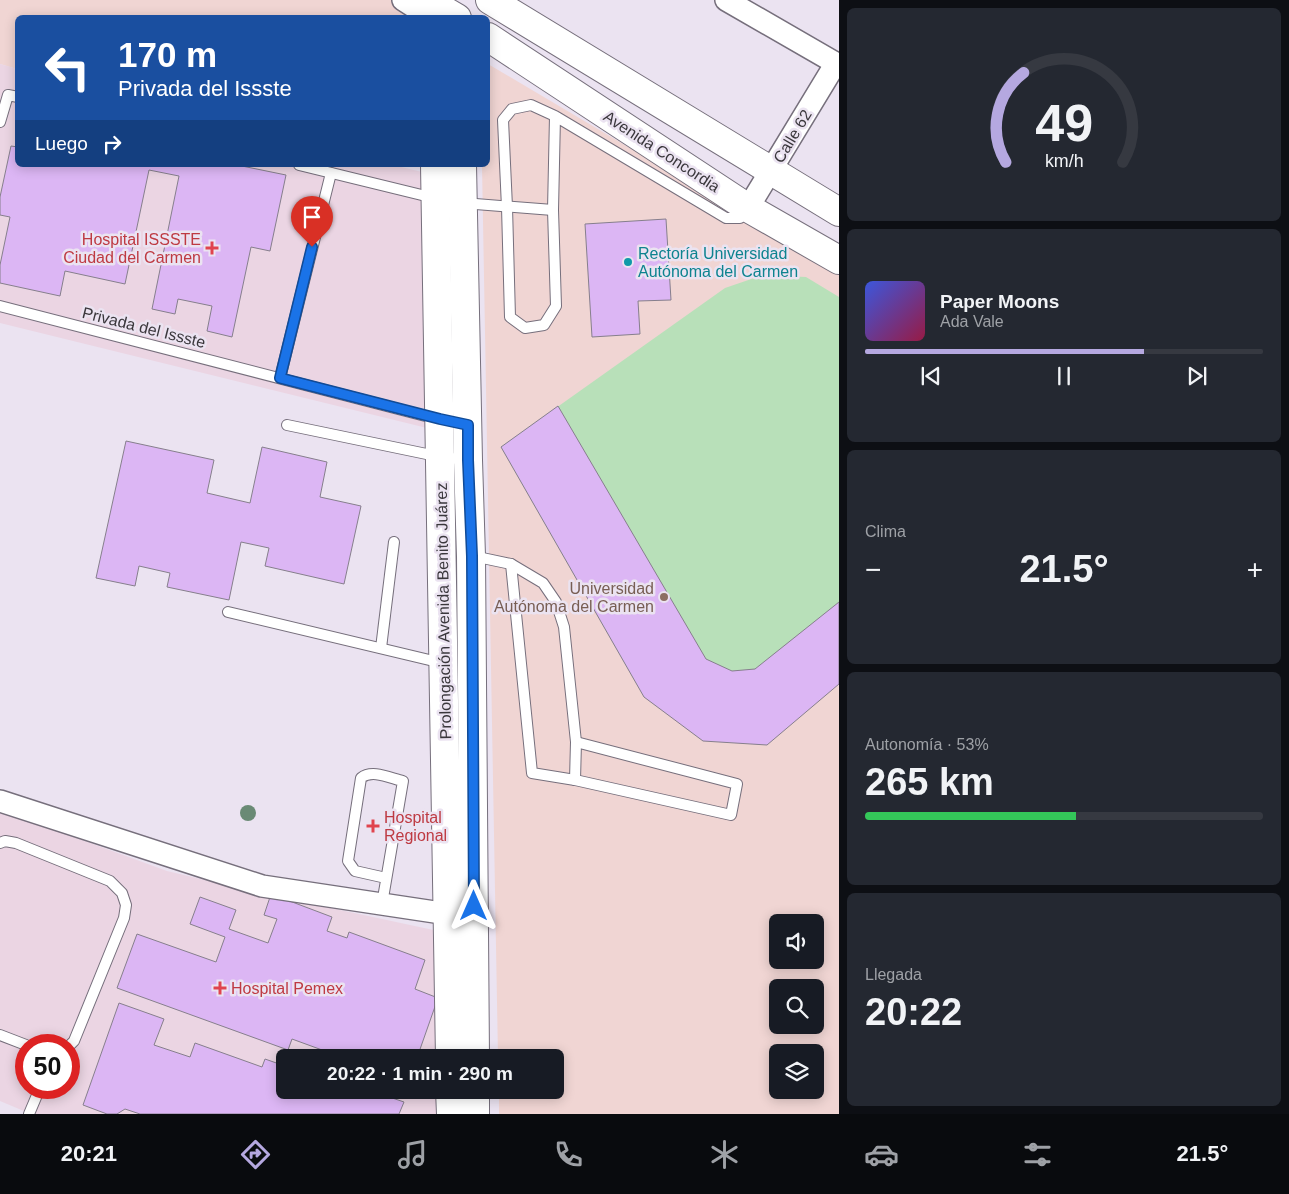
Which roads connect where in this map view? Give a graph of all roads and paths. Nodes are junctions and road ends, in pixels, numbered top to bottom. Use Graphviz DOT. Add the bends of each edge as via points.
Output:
graph roads {
  1 [pos="403,0"];
  2 [pos="490,0"];
  3 [pos="726,0"];
  4 [pos="437,8"];
  5 [pos="452,15"];
  6 [pos="490,38"];
  7 [pos="838,64"];
  8 [pos="15,96"];
  9 [pos="555,116"];
  10 [pos="0,122"];
  11 [pos="308,167"];
  12 [pos="436,167"];
  13 [pos="461,167"];
  14 [pos="771,171"];
  15 [pos="331,172"];
  16 [pos="449,201"];
  17 [pos="507,207"];
  18 [pos="748,208"];
  19 [pos="554,210"];
  20 [pos="839,212"];
  21 [pos="839,260"];
  22 [pos="0,306"];
  23 [pos="280,378"];
  24 [pos="454,422"];
  25 [pos="287,425"];
  26 [pos="441,457"];
  27 [pos="468,460"];
  28 [pos="394,542"];
  29 [pos="472,556"];
  30 [pos="511,564"];
  31 [pos="228,612"];
  32 [pos="381,648"];
  33 [pos="444,664"];
  34 [pos="576,742"];
  35 [pos="575,780"];
  36 [pos="0,801"];
  37 [pos="0,843"];
  38 [pos="386,878"];
  39 [pos="382,904"];
  40 [pos="448,914"];
  41 [pos="77,1034"];
  42 [pos="0,1035"];
  43 [pos="15,1041"];
  44 [pos="450,1049"];
  45 [pos="475,1049"];
  46 [pos="35,1099"];
  47 [pos="450,1099"];
  48 [pos="475,1099"];
  49 [pos="29,1114"];
  50 [pos="451,1114"];
  51 [pos="475,1114"];
  1 -- 4 [label="street"];
  2 -- 14 [label="main road"];
  3 -- 7 [label="street"];
  4 -- 5 [label="main road"];
  6 -- 18 [label="main road, Avenida Concordia"];
  7 -- 14 [label="street, Calle 62"];
  8 -- 10 [label="lane" via="8,95"];
  9 -- 17 [label="lane" via="531,105 512,109 503,120"];
  9 -- 18 [label="lane" via="726,218 740,218"];
  9 -- 19 [label="lane"];
  11 -- 15 [label="lane"];
  12 -- 16 [label="main road, Prolongación Avenida Benito Juárez"];
  13 -- 16 [label="main road, Prolongación Avenida Benito Juárez"];
  14 -- 18 [label="street, Calle 62"];
  14 -- 20 [label="main road"];
  15 -- 16 [label="lane"];
  15 -- 23 [label="lane"];
  16 -- 17 [label="lane"];
  16 -- 24 [label="main road, Prolongación Avenida Benito Juárez"];
  17 -- 19 [label="lane"];
  17 -- 19 [label="lane" via="510,317 525,328 544,325 556,306"];
  18 -- 21 [label="main road, Avenida Concordia"];
  22 -- 23 [label="lane, Privada del Issste"];
  23 -- 24 [label="lane, Privada del Issste"];
  24 -- 26 [label="main road, Prolongación Avenida Benito Juárez"];
  24 -- 27 [label="main road, Prolongación Avenida Benito Juárez"];
  25 -- 26 [label="lane"];
  26 -- 27 [label="lane"];
  26 -- 33 [label="main road, Prolongación Avenida Benito Juárez"];
  27 -- 29 [label="main road, Prolongación Avenida Benito Juárez"];
  28 -- 32 [label="lane"];
  29 -- 30 [label="lane"];
  29 -- 45 [label="main road, Prolongación Avenida Benito Juárez"];
  30 -- 34 [label="lane" via="543,583 556,602 564,627"];
  30 -- 35 [label="lane" via="532,773"];
  31 -- 32 [label="lane"];
  32 -- 33 [label="lane"];
  33 -- 40 [label="main road, Prolongación Avenida Benito Juárez"];
  34 -- 35 [label="lane"];
  34 -- 35 [label="lane" via="737,784 731,815"];
  36 -- 39 [label="street" via="262,886"];
  37 -- 41 [label="lane" via="16,843 86,871 110,881 122,892 126,905 124,918"];
  38 -- 38 [label="lane" via="355,870 348,861 362,778 366,774 402,781"];
  38 -- 39 [label="lane"];
  39 -- 40 [label="street"];
  40 -- 44 [label="main road, Prolongación Avenida Benito Juárez"];
  42 -- 43 [label="lane"];
  46 -- 49 [label="lane"];
  47 -- 50 [label="main road"];
  48 -- 51 [label="main road"];
}
